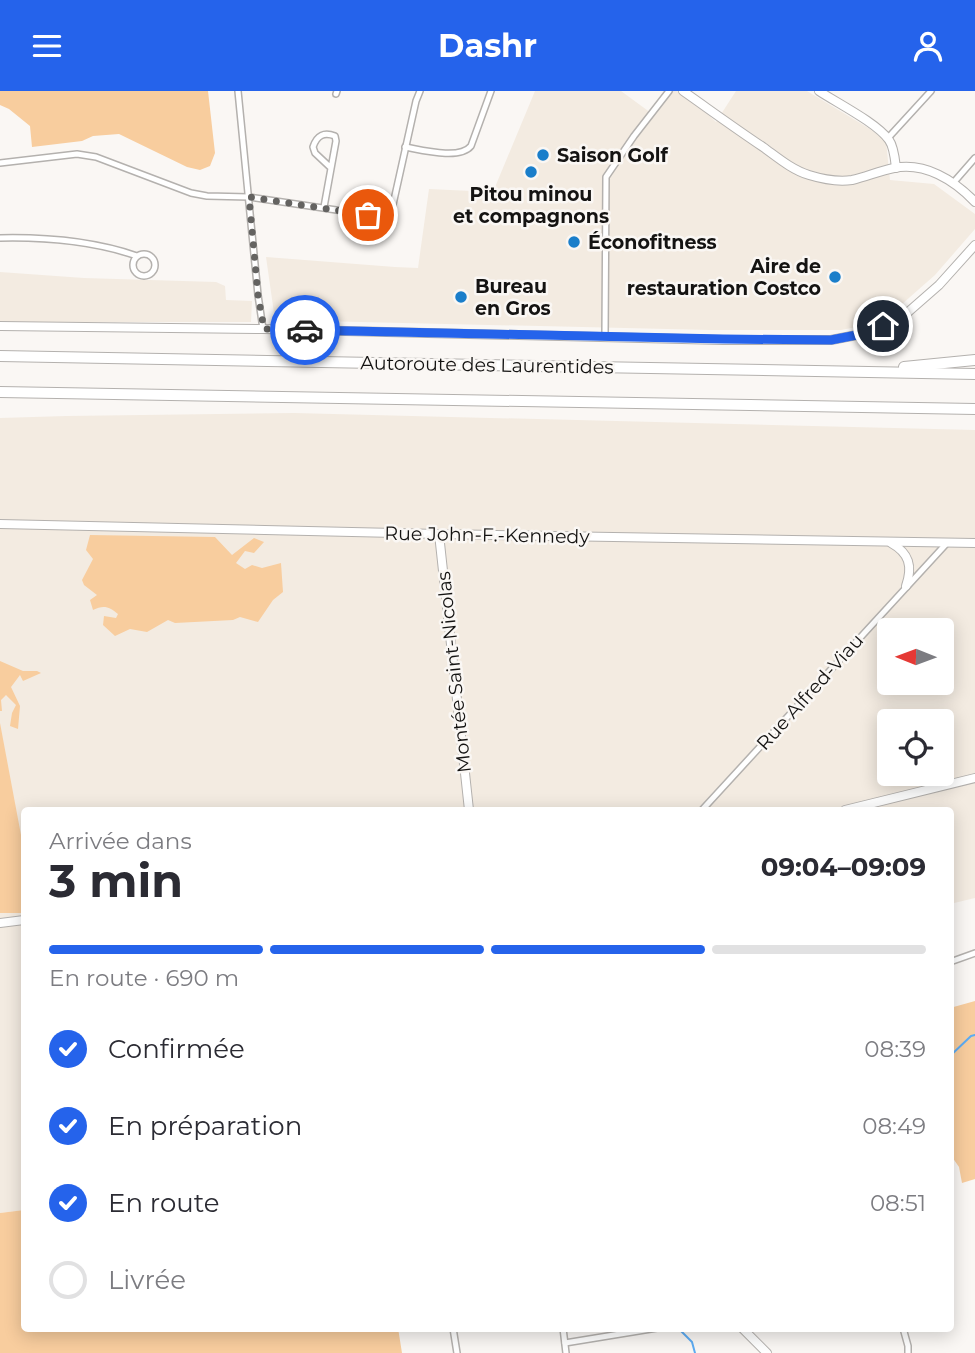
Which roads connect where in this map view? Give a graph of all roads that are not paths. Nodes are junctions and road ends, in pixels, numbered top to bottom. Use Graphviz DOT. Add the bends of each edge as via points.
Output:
graph roads {
  1 [pos="238,91"];
  2 [pos="419,91"];
  3 [pos="491,91"];
  4 [pos="669,91"];
  5 [pos="684,91"];
  6 [pos="819,91"];
  7 [pos="932,91"];
  8 [pos="888,138"];
  9 [pos="405,147"];
  10 [pos="975,158"];
  11 [pos="0,163"];
  12 [pos="897,167"];
  13 [pos="331,168"];
  14 [pos="954,182"];
  15 [pos="963,189"];
  16 [pos="975,195"];
  17 [pos="249,197"];
  18 [pos="975,202"];
  19 [pos="324,207"];
  20 [pos="0,238"];
  21 [pos="975,245"];
  22 [pos="137,256"];
  23 [pos="0,326"];
  24 [pos="264,329"];
  25 [pos="605,336"];
  26 [pos="0,356"];
  27 [pos="975,360"];
  28 [pos="858,372"];
  29 [pos="975,374"];
  30 [pos="0,392"];
  31 [pos="975,409"];
  32 [pos="0,524"];
  33 [pos="439,534"];
  34 [pos="888,542"];
  35 [pos="947,543"];
  36 [pos="975,543"];
  37 [pos="906,586"];
  38 [pos="975,778"];
  39 [pos="468,807"];
  40 [pos="705,807"];
  41 [pos="857,807"];
  42 [pos="21,920"];
  43 [pos="0,923"];
  44 [pos="975,953"];
  45 [pos="954,961"];
  46 [pos="454,1332"];
  47 [pos="564,1332"];
  48 [pos="632,1332"];
  49 [pos="746,1332"];
  50 [pos="904,1332"];
  51 [pos="565,1343"];
  52 [pos="457,1353"];
  53 [pos="566,1353"];
  54 [pos="767,1353"];
  55 [pos="908,1353"];
  1 -- 17 [label="street"];
  2 -- 9 [label="street"];
  3 -- 9 [label="street" via="467,151"];
  4 -- 25 [label="street" via="606,177"];
  5 -- 12 [label="street" via="804,174 850,180"];
  6 -- 8 [label="street"];
  7 -- 8 [label="street"];
  8 -- 12 [label="street"];
  9 -- 19 [label="street" via="390,218"];
  10 -- 14 [label="street"];
  11 -- 17 [label="street" via="77,154 191,193"];
  12 -- 14 [label="street" via="935,173"];
  13 -- 13 [label="street" via="336,141 328,133 315,139 313,147"];
  13 -- 19 [label="street"];
  14 -- 15 [label="street"];
  15 -- 16 [label="street"];
  15 -- 18 [label="street"];
  17 -- 19 [label="street"];
  17 -- 24 [label="street"];
  20 -- 22 [label="street" via="59,239"];
  21 -- 25 [label="street" via="911,311 867,333 831,340"];
  22 -- 22 [label="street" via="144,253 153,258 155,268 150,274 136,273"];
  23 -- 24 [label="street"];
  24 -- 25 [label="street"];
  26 -- 28 [label="highway, Autoroute des Laurentides"];
  27 -- 28 [label="highway"];
  28 -- 29 [label="highway, Autoroute des Laurentides"];
  30 -- 31 [label="highway, Autoroute des Laurentides"];
  32 -- 33 [label="street, Rue John-F.-Kennedy"];
  33 -- 34 [label="street, Rue John-F.-Kennedy"];
  33 -- 39 [label="street, Montée Saint-Nicolas"];
  34 -- 35 [label="street, Rue John-F.-Kennedy"];
  34 -- 37 [label="street" via="906,555"];
  35 -- 36 [label="street, Rue John-F.-Kennedy"];
  35 -- 37 [label="street, Rue Alfred-Viau"];
  37 -- 40 [label="street, Rue Alfred-Viau"];
  38 -- 41 [label="street"];
  42 -- 43 [label="street"];
  44 -- 45 [label="street"];
  46 -- 52 [label="street"];
  47 -- 51 [label="street"];
  48 -- 51 [label="street"];
  49 -- 54 [label="street"];
  50 -- 55 [label="street"];
  51 -- 53 [label="street"];
}
